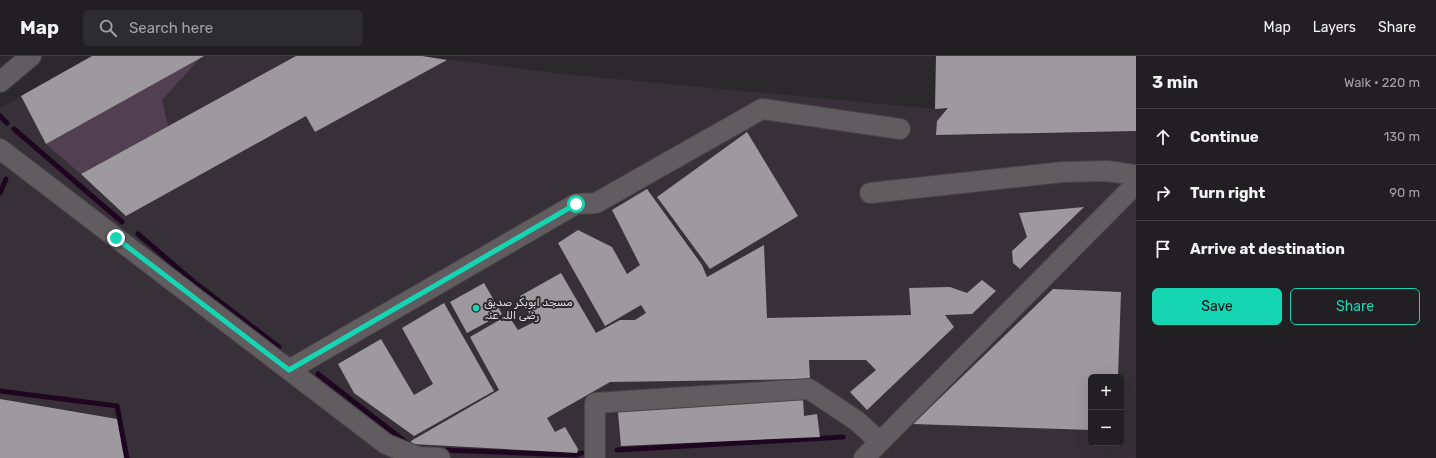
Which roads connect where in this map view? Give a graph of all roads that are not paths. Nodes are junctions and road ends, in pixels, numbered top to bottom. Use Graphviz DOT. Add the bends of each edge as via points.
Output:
graph roads {
  1 [pos="31,56"];
  2 [pos="0,82"];
  3 [pos="900,129"];
  4 [pos="0,149"];
  5 [pos="1136,175"];
  6 [pos="1136,184"];
  7 [pos="870,193"];
  8 [pos="289,370"];
  9 [pos="880,442"];
  10 [pos="440,458"];
  11 [pos="595,458"];
  12 [pos="864,458"];
  1 -- 2 [label="lane"];
  3 -- 8 [label="lane" via="762,109 596,203 576,204"];
  4 -- 8 [label="lane"];
  5 -- 7 [label="lane" via="1107,171 1062,172"];
  6 -- 9 [label="lane"];
  8 -- 10 [label="lane" via="386,444 418,457"];
  9 -- 11 [label="lane" via="857,421 809,390 595,403"];
  9 -- 12 [label="lane"];
}
